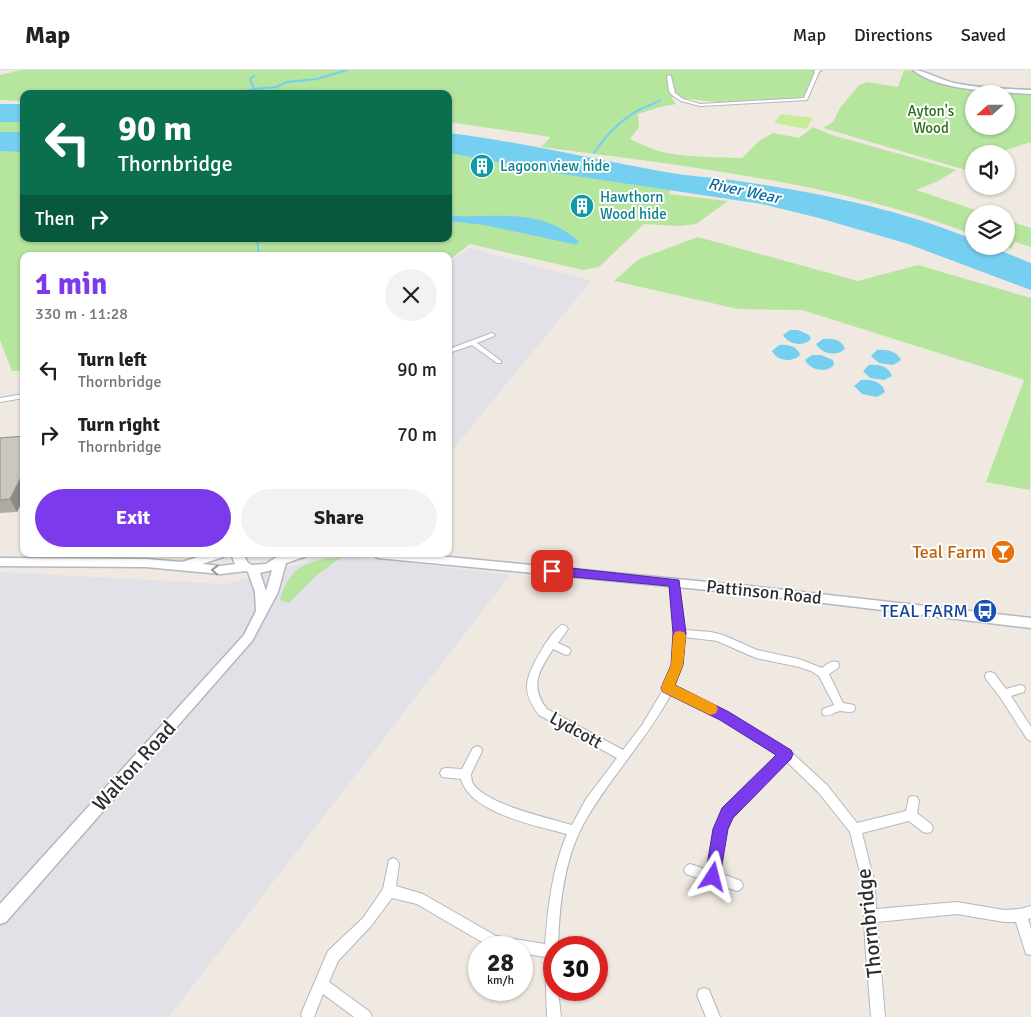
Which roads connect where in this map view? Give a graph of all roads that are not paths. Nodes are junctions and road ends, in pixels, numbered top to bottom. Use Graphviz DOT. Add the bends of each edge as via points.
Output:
graph roads {
  1 [pos="916,70"];
  2 [pos="816,73"];
  3 [pos="669,76"];
  4 [pos="1031,92"];
  5 [pos="492,335"];
  6 [pos="472,342"];
  7 [pos="452,350"];
  8 [pos="499,362"];
  9 [pos="20,397"];
  10 [pos="0,400"];
  11 [pos="210,557"];
  12 [pos="238,557"];
  13 [pos="409,557"];
  14 [pos="284,558"];
  15 [pos="0,562"];
  16 [pos="183,566"];
  17 [pos="250,568"];
  18 [pos="674,583"];
  19 [pos="262,611"];
  20 [pos="1031,623"];
  21 [pos="563,629"];
  22 [pos="680,633"];
  23 [pos="551,644"];
  24 [pos="566,651"];
  25 [pos="834,665"];
  26 [pos="823,673"];
  27 [pos="990,676"];
  28 [pos="667,688"];
  29 [pos="1020,689"];
  30 [pos="1004,694"];
  31 [pos="827,712"];
  32 [pos="1031,736"];
  33 [pos="477,751"];
  34 [pos="786,754"];
  35 [pos="624,756"];
  36 [pos="446,773"];
  37 [pos="465,774"];
  38 [pos="913,801"];
  39 [pos="911,815"];
  40 [pos="927,828"];
  41 [pos="855,829"];
  42 [pos="575,831"];
  43 [pos="393,864"];
  44 [pos="690,870"];
  45 [pos="713,877"];
  46 [pos="737,885"];
  47 [pos="389,891"];
  48 [pos="1025,914"];
  49 [pos="0,916"];
  50 [pos="870,916"];
  51 [pos="553,936"];
  52 [pos="1031,949"];
  53 [pos="543,951"];
  54 [pos="321,984"];
  55 [pos="704,994"];
  56 [pos="553,1001"];
  57 [pos="308,1014"];
  58 [pos="365,1017"];
  59 [pos="554,1017"];
  60 [pos="713,1017"];
  61 [pos="878,1017"];
  1 -- 4 [label="street" via="944,82"];
  2 -- 3 [label="street" via="806,100 714,105 700,105 676,97 670,91"];
  5 -- 6 [label="street"];
  6 -- 7 [label="street"];
  6 -- 8 [label="street"];
  9 -- 10 [label="street"];
  11 -- 16 [label="street"];
  12 -- 17 [label="street" via="241,564"];
  13 -- 18 [label="street, Pattinson Road"];
  14 -- 17 [label="street" via="267,568"];
  14 -- 19 [label="street, Walton Road"];
  15 -- 16 [label="street"];
  17 -- 16 [label="street, one-way" via="221,570"];
  17 -- 19 [label="street" via="261,592"];
  18 -- 20 [label="street, Pattinson Road"];
  18 -- 22 [label="street"];
  19 -- 49 [label="street, Walton Road" via="248,638"];
  21 -- 23 [label="street, Lydcott"];
  22 -- 26 [label="street" via="716,637 748,652 800,661"];
  22 -- 28 [label="street" via="677,665"];
  23 -- 24 [label="street"];
  23 -- 35 [label="street, Lydcott" via="532,678 531,691 535,703 543,712"];
  25 -- 26 [label="street"];
  26 -- 31 [label="street" via="845,707"];
  27 -- 30 [label="street"];
  28 -- 34 [label="street, Thornbridge" via="724,716"];
  28 -- 35 [label="street" via="657,711"];
  29 -- 30 [label="street"];
  30 -- 32 [label="street"];
  33 -- 37 [label="street"];
  34 -- 41 [label="street, Thornbridge" via="824,789"];
  34 -- 45 [label="street" via="728,813 721,829"];
  35 -- 42 [label="street" via="594,796"];
  36 -- 37 [label="street"];
  37 -- 42 [label="street" via="469,787 479,796 521,817"];
  38 -- 39 [label="street"];
  39 -- 40 [label="street"];
  39 -- 41 [label="street"];
  41 -- 50 [label="street, Thornbridge" via="869,884"];
  42 -- 51 [label="street" via="564,864"];
  43 -- 47 [label="street"];
  44 -- 45 [label="street"];
  45 -- 46 [label="street"];
  47 -- 53 [label="street" via="419,898 494,942"];
  47 -- 54 [label="street" via="367,922 333,956"];
  48 -- 50 [label="street" via="1004,916 957,908"];
  48 -- 52 [label="street"];
  50 -- 61 [label="street, Thornbridge"];
  54 -- 57 [label="street"];
  54 -- 58 [label="street"];
  55 -- 60 [label="street"];
  56 -- 59 [label="street"];
}
